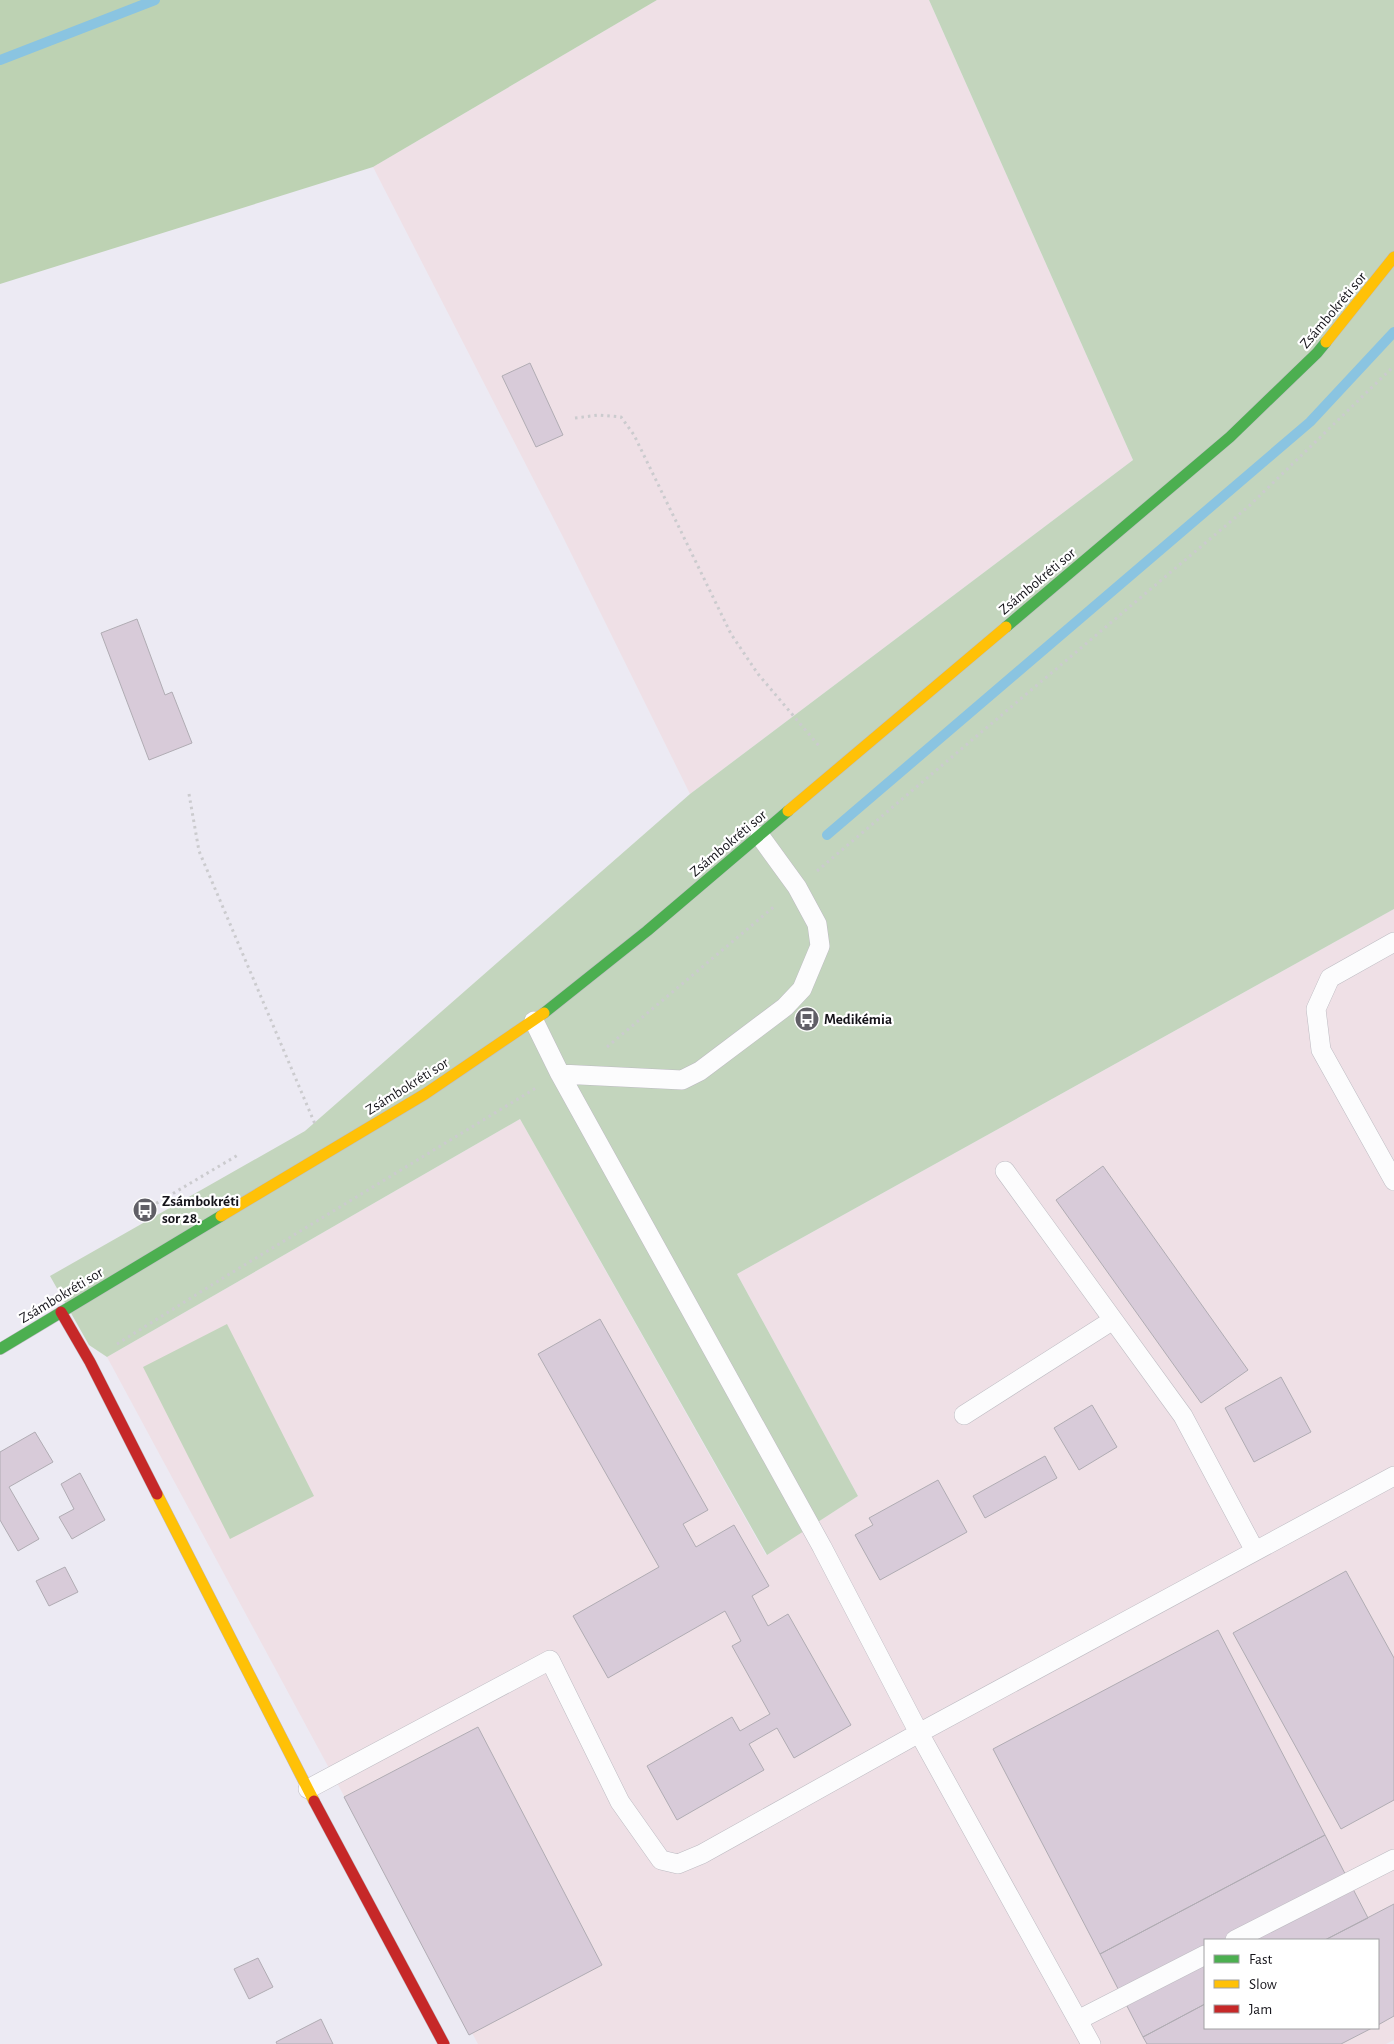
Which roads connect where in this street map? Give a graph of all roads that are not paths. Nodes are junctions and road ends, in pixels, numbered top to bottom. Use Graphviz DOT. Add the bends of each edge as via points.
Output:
graph roads {
  1 [pos="1394,257"];
  2 [pos="760,836"];
  3 [pos="1394,942"];
  4 [pos="534,1021"];
  5 [pos="560,1074"];
  6 [pos="1005,1170"];
  7 [pos="1394,1181"];
  8 [pos="61,1312"];
  9 [pos="1113,1320"];
  10 [pos="0,1349"];
  11 [pos="964,1415"];
  12 [pos="1392,1483"];
  13 [pos="1255,1551"];
  14 [pos="919,1733"];
  15 [pos="308,1789"];
  16 [pos="1394,1859"];
  17 [pos="1237,1939"];
  18 [pos="1204,1956"];
  19 [pos="1078,2020"];
  20 [pos="444,2044"];
  21 [pos="1091,2044"];
  1 -- 2 [label="street, Zsámbokréti sor" via="1318,353 1230,437"];
  2 -- 4 [label="street, Zsámbokréti sor"];
  2 -- 5 [label="lane" via="797,887 817,924 820,946 802,989 785,1007 700,1071 682,1080"];
  3 -- 7 [label="lane" via="1330,978 1316,1009 1321,1050"];
  4 -- 5 [label="lane"];
  4 -- 8 [label="street, Zsámbokréti sor" via="425,1094"];
  5 -- 14 [label="lane" via="822,1547"];
  6 -- 9 [label="lane"];
  8 -- 10 [label="street, Zsámbokréti sor"];
  8 -- 15 [label="street" via="90,1362"];
  9 -- 11 [label="lane"];
  9 -- 13 [label="lane" via="1183,1416"];
  12 -- 13 [label="lane"];
  13 -- 14 [label="lane"];
  14 -- 15 [label="lane" via="702,1854 678,1864 660,1860 620,1802 550,1660"];
  14 -- 19 [label="lane"];
  15 -- 20 [label="street"];
  16 -- 17 [label="lane"];
  18 -- 19 [label="lane"];
  19 -- 21 [label="lane"];
}
